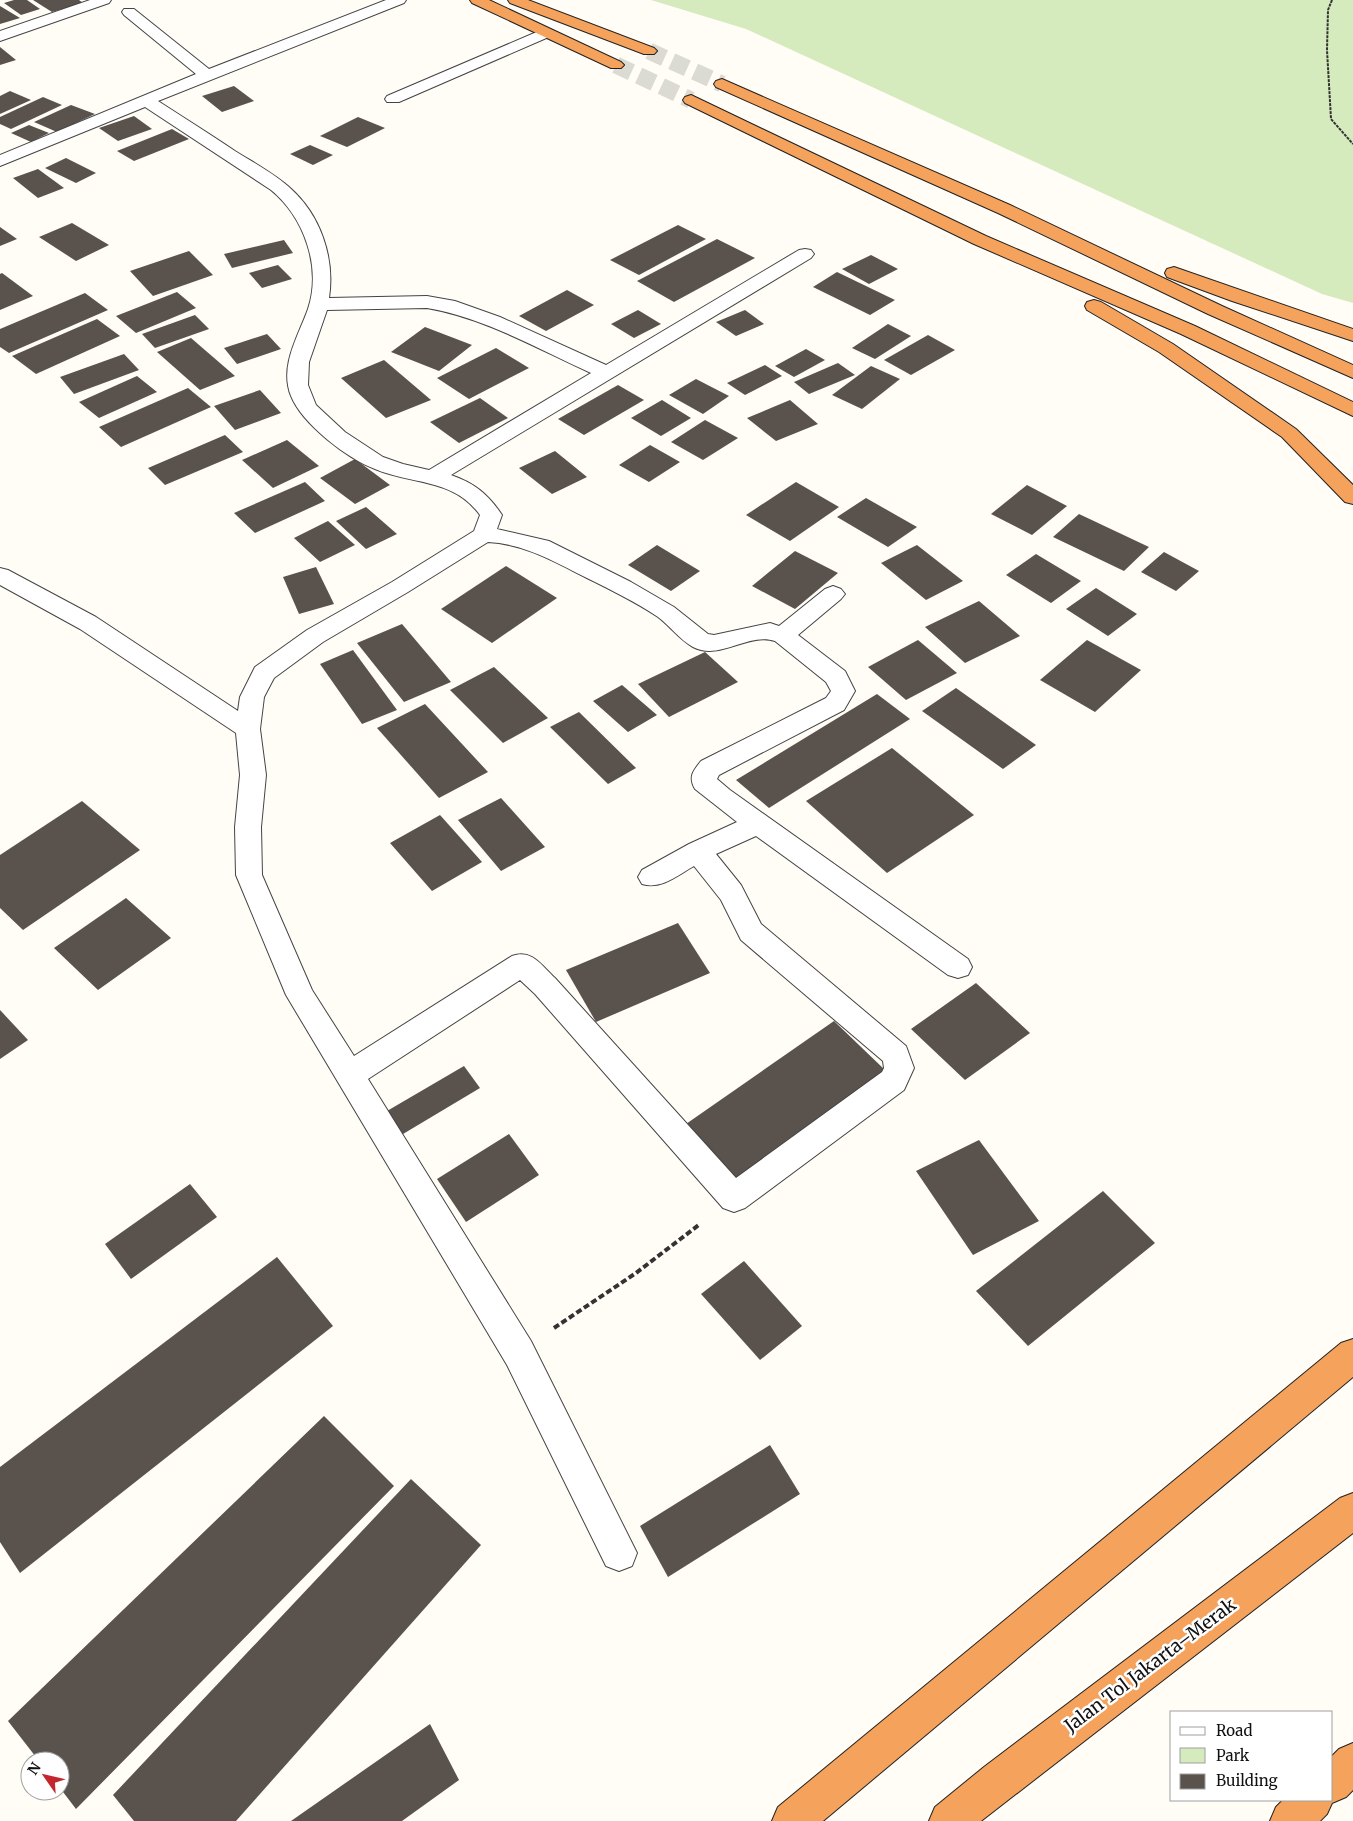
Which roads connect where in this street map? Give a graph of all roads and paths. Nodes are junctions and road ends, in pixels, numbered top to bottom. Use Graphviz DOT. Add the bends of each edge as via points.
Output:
graph roads {
  1 [pos="104,0"];
  2 [pos="399,0"];
  3 [pos="478,0"];
  4 [pos="515,0"];
  5 [pos="1332,0"];
  6 [pos="129,12"];
  7 [pos="546,33"];
  8 [pos="0,36"];
  9 [pos="649,51"];
  10 [pos="616,65"];
  11 [pos="207,75"];
  12 [pos="722,84"];
  13 [pos="393,99"];
  14 [pos="146,100"];
  15 [pos="691,100"];
  16 [pos="1353,144"];
  17 [pos="5,155"];
  18 [pos="1004,209"];
  19 [pos="980,240"];
  20 [pos="805,254"];
  21 [pos="319,304"];
  22 [pos="1353,335"];
  23 [pos="1353,372"];
  24 [pos="607,373"];
  25 [pos="1353,410"];
  26 [pos="434,476"];
  27 [pos="1353,497"];
  28 [pos="484,535"];
  29 [pos="0,575"];
  30 [pos="833,594"];
  31 [pos="783,635"];
  32 [pos="248,729"];
  33 [pos="759,823"];
  34 [pos="698,852"];
  35 [pos="652,878"];
  36 [pos="958,966"];
  37 [pos="349,1075"];
  38 [pos="734,1198"];
  39 [pos="519,1353"];
  40 [pos="1353,1355"];
  41 [pos="1353,1511"];
  42 [pos="619,1554"];
  43 [pos="1353,1763"];
  44 [pos="1333,1782"];
  45 [pos="1312,1801"];
  46 [pos="792,1821"];
  47 [pos="949,1821"];
  48 [pos="1290,1821"];
  1 -- 8 [label="street"];
  2 -- 11 [label="street"];
  3 -- 7 [label="highway"];
  4 -- 9 [label="highway"];
  5 -- 16 [label="path" via="1328,10 1327,50 1331,119"];
  6 -- 11 [label="street"];
  7 -- 10 [label="highway"];
  7 -- 13 [label="street"];
  11 -- 14 [label="street"];
  12 -- 18 [label="highway"];
  14 -- 17 [label="street"];
  14 -- 21 [label="street" via="284,191 309,226 322,265"];
  15 -- 19 [label="highway"];
  18 -- 22 [label="highway" via="1239,297"];
  18 -- 23 [label="highway"];
  19 -- 25 [label="highway" via="1188,330"];
  19 -- 27 [label="highway" via="1166,348 1289,433"];
  20 -- 24 [label="street"];
  21 -- 24 [label="street" via="427,302 455,307"];
  21 -- 26 [label="street" via="300,354 297,380 300,398 316,417 369,458 404,471"];
  24 -- 26 [label="street"];
  26 -- 28 [label="street" via="466,488 484,502 491,515"];
  28 -- 31 [label="street" via="504,536 549,550 666,612 701,641 714,643 770,631"];
  28 -- 32 [label="street" via="315,636 264,673 252,697"];
  29 -- 32 [label="street" via="88,623"];
  30 -- 31 [label="street"];
  31 -- 33 [label="street" via="836,677 843,691 835,704 710,768 704,775 704,782 721,797"];
  32 -- 37 [label="street" via="253,775 248,875 300,995"];
  33 -- 34 [label="street"];
  33 -- 36 [label="street"];
  34 -- 35 [label="street"];
  34 -- 38 [label="street" via="731,893 751,932 896,1055 899,1068 894,1081"];
  37 -- 38 [label="street" via="522,964"];
  37 -- 39 [label="street"];
  38 -- 39 [label="path" via="636,1273"];
  39 -- 42 [label="street"];
  40 -- 46 [label="highway"];
  41 -- 47 [label="highway, Jalan Tol Jakarta–Merak"];
  43 -- 44 [label="highway"];
  45 -- 48 [label="highway"];
}
